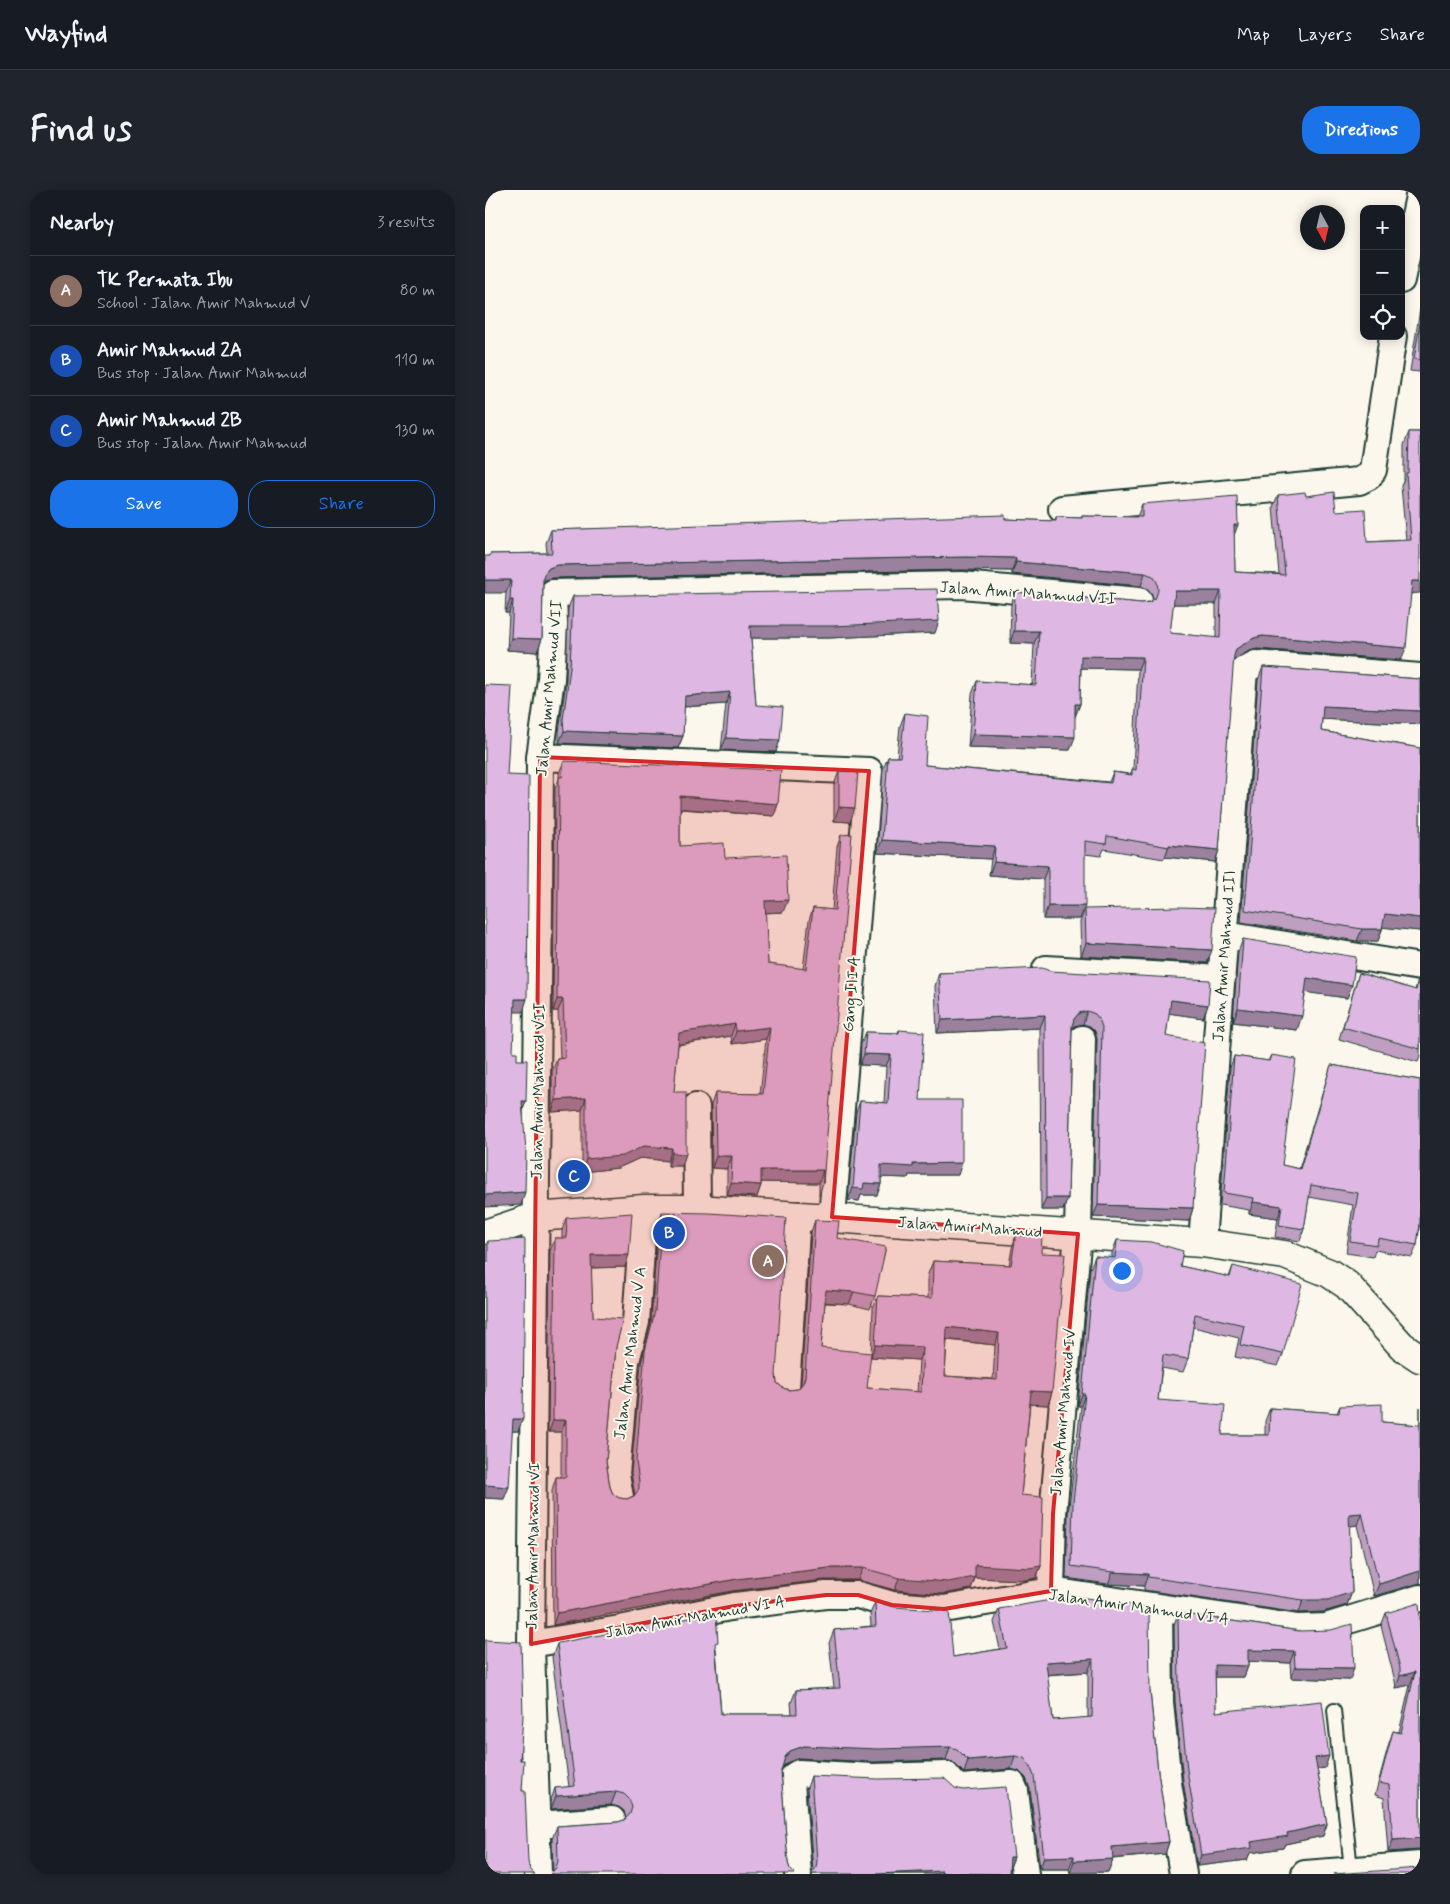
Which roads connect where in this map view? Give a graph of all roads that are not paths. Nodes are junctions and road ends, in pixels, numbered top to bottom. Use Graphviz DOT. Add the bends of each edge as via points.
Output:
graph roads {
  1 [pos="1420,192"];
  2 [pos="1405,261"];
  3 [pos="1392,340"];
  4 [pos="1062,509"];
  5 [pos="1139,601"];
  6 [pos="1420,678"];
  7 [pos="541,757"];
  8 [pos="1225,935"];
  9 [pos="1420,967"];
  10 [pos="1046,968"];
  11 [pos="1222,979"];
  12 [pos="1083,1039"];
  13 [pos="696,1108"];
  14 [pos="644,1209"];
  15 [pos="697,1209"];
  16 [pos="797,1215"];
  17 [pos="535,1217"];
  18 [pos="832,1217"];
  19 [pos="485,1234"];
  20 [pos="1078,1234"];
  21 [pos="1202,1243"];
  22 [pos="1420,1358"];
  23 [pos="787,1388"];
  24 [pos="620,1497"];
  25 [pos="1051,1591"];
  26 [pos="1420,1598"];
  27 [pos="1159,1608"];
  28 [pos="531,1644"];
  29 [pos="1334,1710"];
  30 [pos="612,1820"];
  31 [pos="536,1825"];
  32 [pos="1420,1865"];
  33 [pos="1351,1869"];
  34 [pos="538,1874"];
  35 [pos="798,1874"];
  36 [pos="1025,1874"];
  37 [pos="1183,1874"];
  38 [pos="1305,1874"];
  1 -- 2 [label="street"];
  3 -- 4 [label="street" via="1373,470 1365,479"];
  5 -- 7 [label="street, Jalan Amir Mahmud VII" via="962,585 553,593 551,679"];
  6 -- 8 [label="street, Jalan Amir Mahmud III" via="1256,664 1244,670"];
  7 -- 17 [label="street, Jalan Amir Mahmud VII"];
  7 -- 18 [label="street, Gang III A" via="869,771"];
  8 -- 9 [label="street"];
  8 -- 11 [label="street, Jalan Amir Mahmud III"];
  10 -- 11 [label="street"];
  11 -- 21 [label="street, Jalan Amir Mahmud III"];
  12 -- 20 [label="street, Jalan Amir Mahmud IV"];
  13 -- 15 [label="street"];
  14 -- 15 [label="street, Jalan Amir Mahmud"];
  14 -- 17 [label="street, Jalan Amir Mahmud"];
  14 -- 24 [label="street, Jalan Amir Mahmud V A" via="636,1322 626,1361 616,1474"];
  15 -- 16 [label="street, Jalan Amir Mahmud"];
  16 -- 18 [label="street, Jalan Amir Mahmud"];
  16 -- 23 [label="street"];
  17 -- 19 [label="street, Jalan Amir Mahmud"];
  17 -- 28 [label="street, Jalan Amir Mahmud VI"];
  18 -- 20 [label="street, Jalan Amir Mahmud"];
  20 -- 21 [label="street, Jalan Amir Mahmud"];
  20 -- 25 [label="street, Jalan Amir Mahmud IV" via="1053,1514"];
  21 -- 22 [label="street, Jalan Amir Mahmud" via="1285,1255 1329,1273 1347,1285 1402,1346"];
  25 -- 27 [label="street, Jalan Amir Mahmud VI A"];
  25 -- 28 [label="street, Jalan Amir Mahmud VI A" via="944,1609 892,1605 858,1596 826,1595 735,1606"];
  26 -- 27 [label="street, Jalan Amir Mahmud VI A" via="1326,1627 1311,1628"];
  27 -- 37 [label="street" via="1160,1702 1168,1783"];
  28 -- 31 [label="street, Jalan Amir Mahmud VI"];
  29 -- 33 [label="lane"];
  30 -- 31 [label="street"];
  31 -- 34 [label="street, Jalan Amir Mahmud VI"];
  32 -- 33 [label="street"];
  33 -- 38 [label="street"];
  35 -- 36 [label="street" via="791,1782 799,1773 873,1777 945,1775 955,1786 962,1788 1012,1784"];
}
